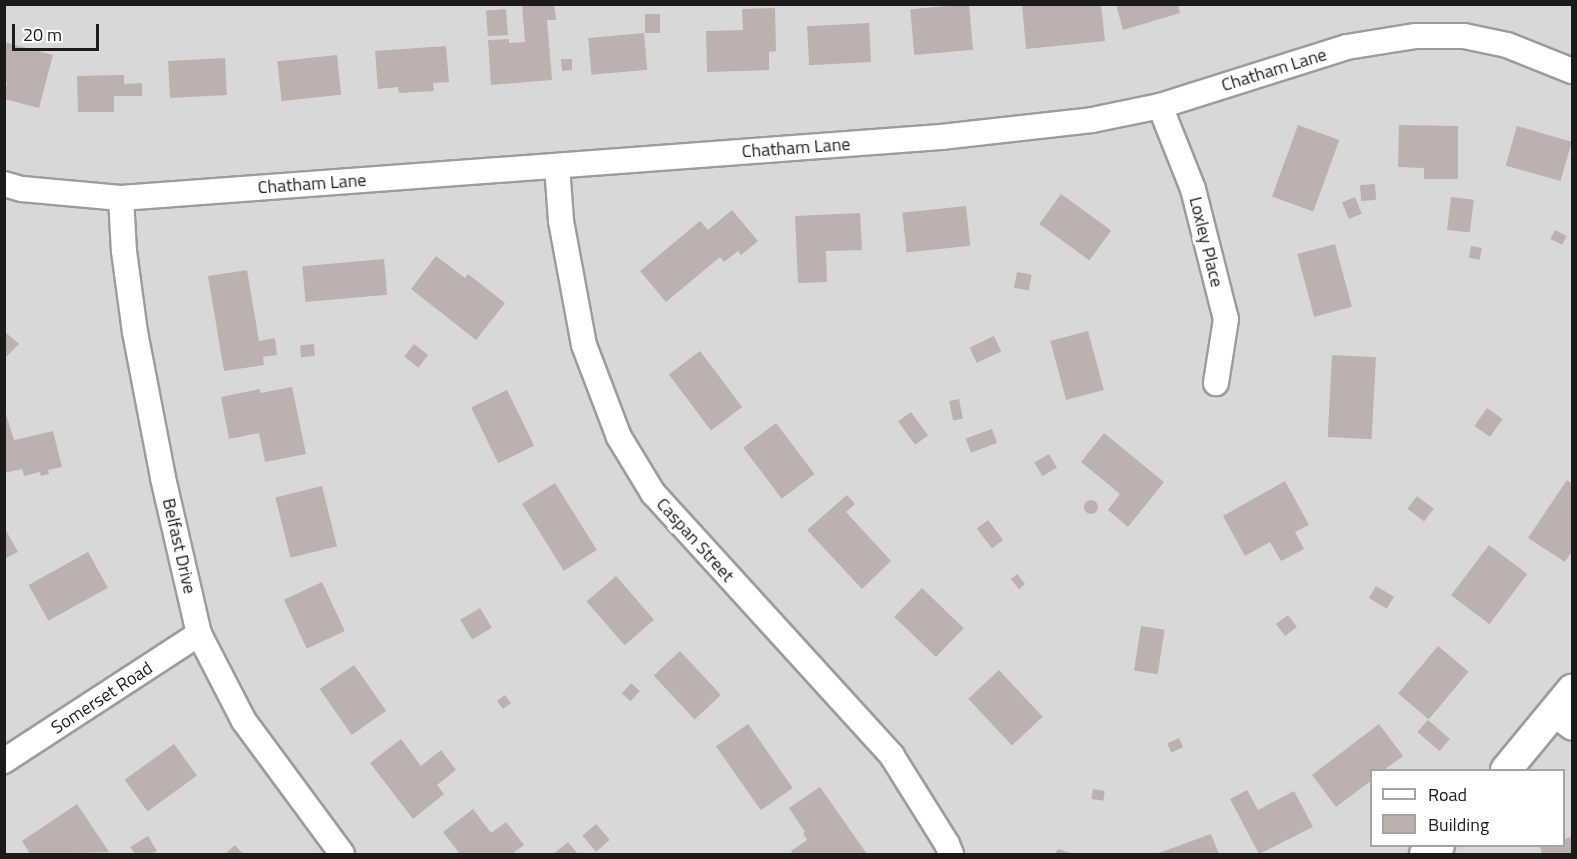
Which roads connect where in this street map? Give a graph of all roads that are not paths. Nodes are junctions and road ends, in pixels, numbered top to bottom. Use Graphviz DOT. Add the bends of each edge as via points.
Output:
graph roads {
  1 [pos="1572,71"];
  2 [pos="1160,105"];
  3 [pos="557,166"];
  4 [pos="4,184"];
  5 [pos="121,198"];
  6 [pos="1216,383"];
  7 [pos="199,634"];
  8 [pos="1572,690"];
  9 [pos="1563,721"];
  10 [pos="4,761"];
  11 [pos="1508,769"];
  12 [pos="342,855"];
  13 [pos="951,855"];
  1 -- 2 [label="street, Chatham Lane" via="1507,45 1464,36 1416,36 1347,47"];
  2 -- 3 [label="street, Chatham Lane" via="1092,120 941,137"];
  2 -- 6 [label="street, Loxley Place" via="1193,189 1226,319"];
  3 -- 5 [label="street, Chatham Lane"];
  3 -- 13 [label="street, Caspan Street" via="561,221 584,345 620,437 652,493 892,756"];
  4 -- 5 [label="street, Chatham Lane"];
  5 -- 7 [label="street, Belfast Drive" via="135,332"];
  7 -- 10 [label="street, Somerset Road"];
  7 -- 12 [label="street, Belfast Drive" via="244,722"];
  8 -- 9 [label="street"];
  9 -- 11 [label="street"];
}
